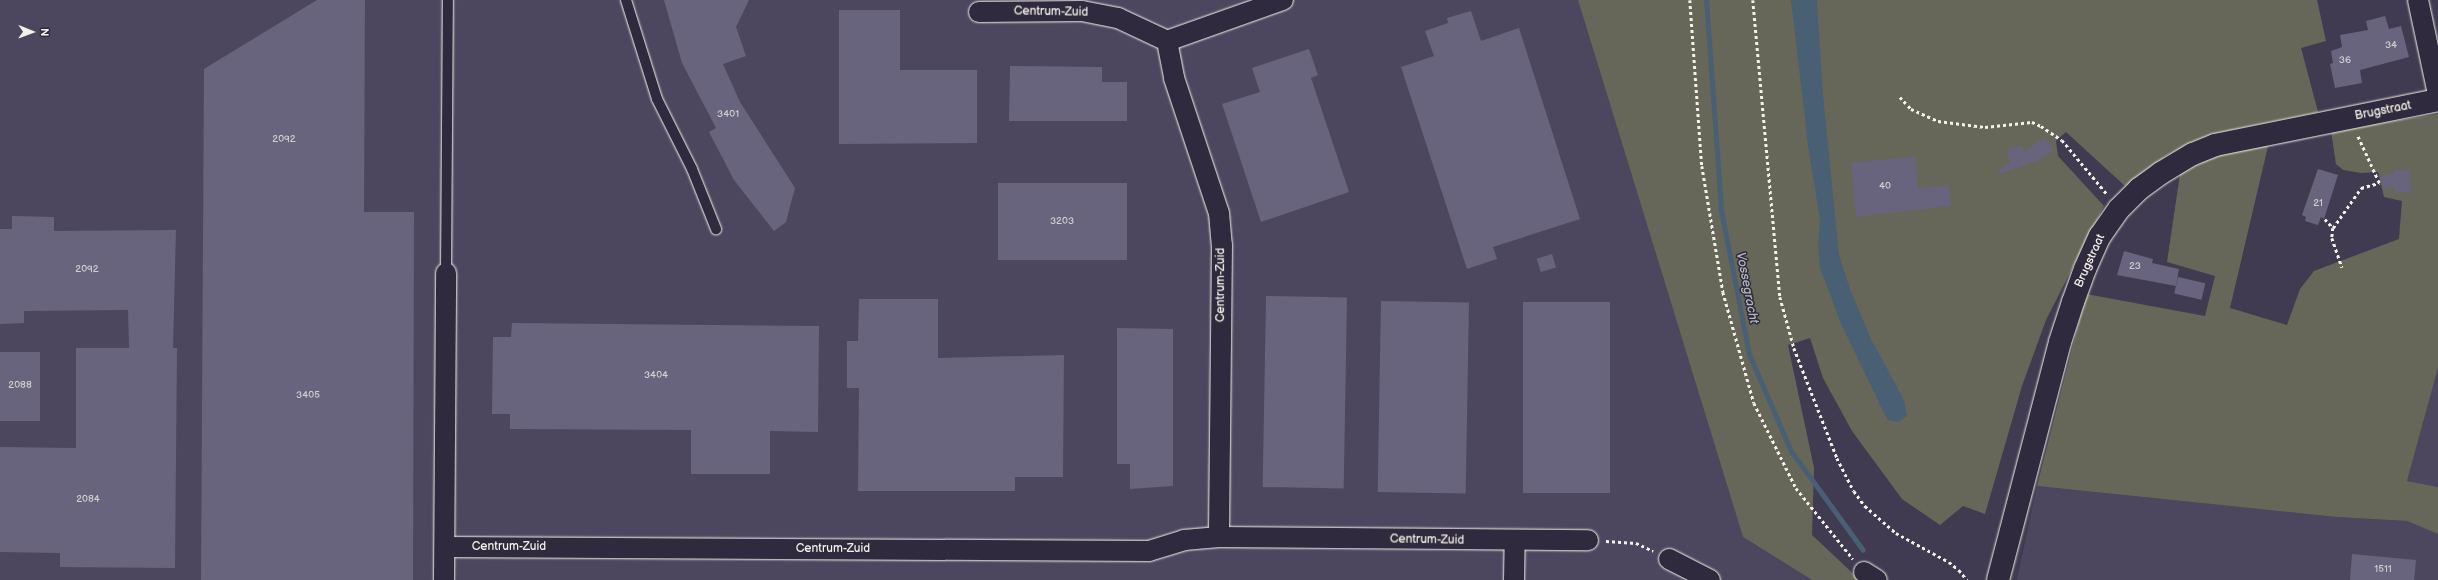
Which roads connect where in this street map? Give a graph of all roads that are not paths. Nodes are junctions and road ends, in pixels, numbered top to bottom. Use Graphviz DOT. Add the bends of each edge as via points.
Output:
graph roads {
  1 [pos="448,0"];
  2 [pos="626,0"];
  3 [pos="1283,0"];
  4 [pos="2418,0"];
  5 [pos="978,12"];
  6 [pos="1167,41"];
  7 [pos="2438,94"];
  8 [pos="2438,100"];
  9 [pos="716,229"];
  10 [pos="446,273"];
  11 [pos="1220,537"];
  12 [pos="1588,540"];
  13 [pos="1515,541"];
  14 [pos="445,547"];
  15 [pos="1669,559"];
  16 [pos="444,580"];
  17 [pos="1514,580"];
  18 [pos="1710,580"];
  19 [pos="1998,580"];
  1 -- 10 [label="lane"];
  2 -- 9 [label="lane" via="658,99 692,169"];
  3 -- 6 [label="street"];
  4 -- 7 [label="street"];
  5 -- 6 [label="street, Centrum-Zuid" via="1082,11 1118,18"];
  6 -- 11 [label="street, Centrum-Zuid" via="1174,78 1219,219 1222,245"];
  8 -- 19 [label="street, Brugstraat" via="2215,145 2193,154 2161,173 2139,189 2119,209 2100,236 2073,302 2060,342"];
  10 -- 14 [label="street"];
  11 -- 13 [label="street, Centrum-Zuid"];
  11 -- 14 [label="street, Centrum-Zuid" via="1184,540 1149,551"];
  12 -- 13 [label="street, Centrum-Zuid"];
  13 -- 17 [label="street"];
  14 -- 16 [label="street"];
  15 -- 18 [label="street"];
}
